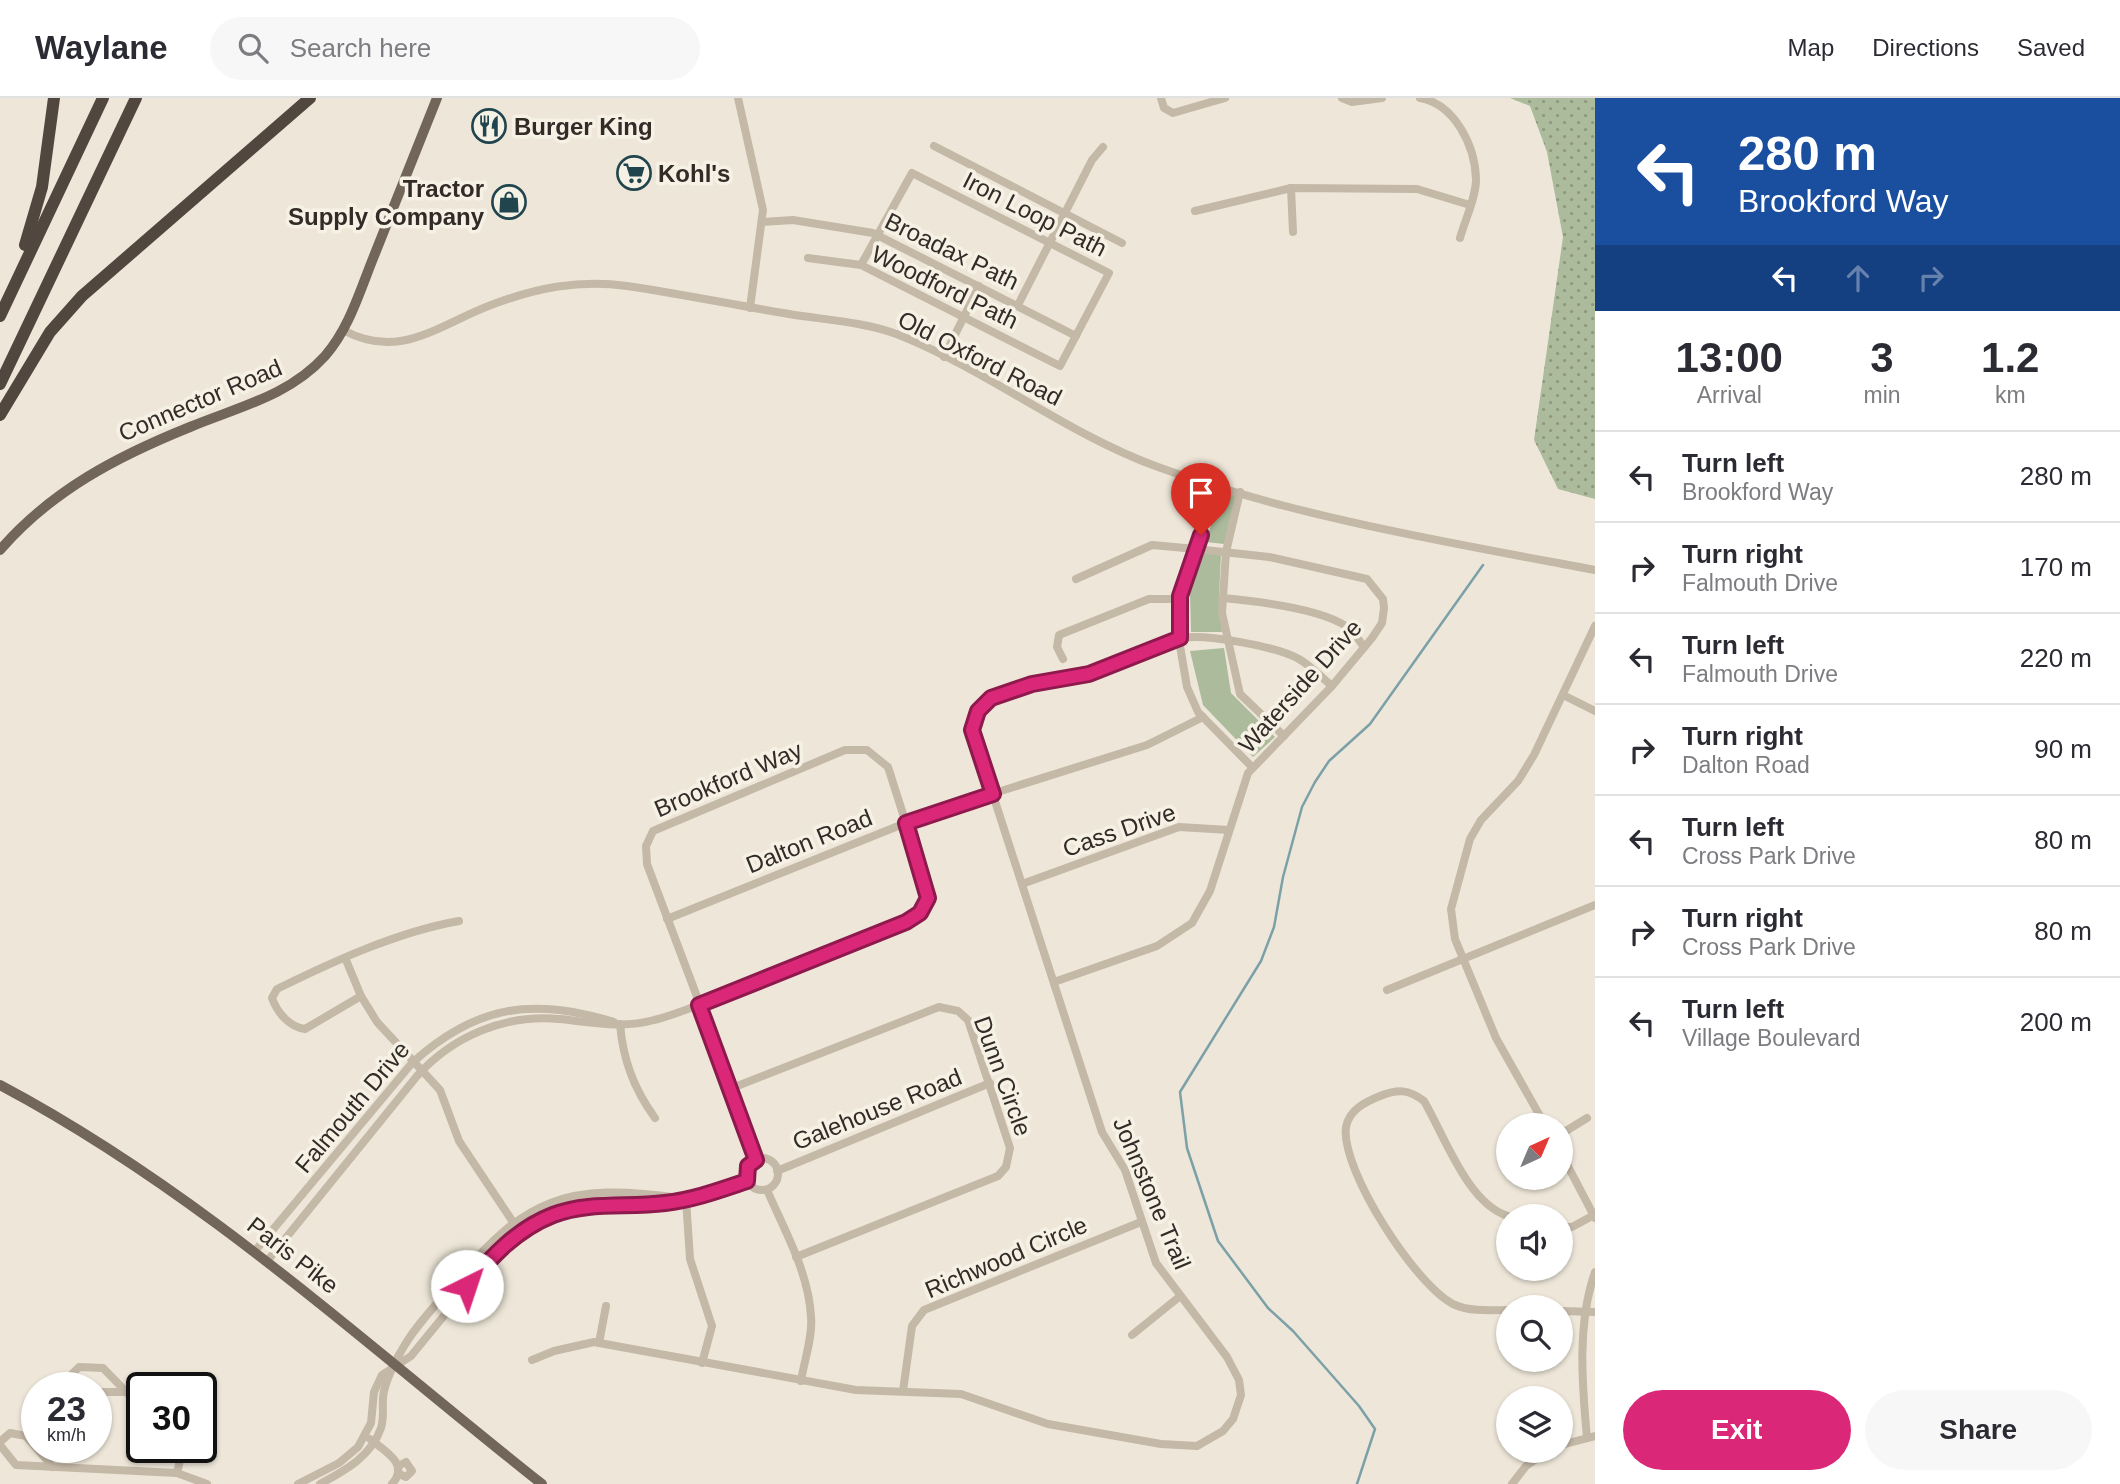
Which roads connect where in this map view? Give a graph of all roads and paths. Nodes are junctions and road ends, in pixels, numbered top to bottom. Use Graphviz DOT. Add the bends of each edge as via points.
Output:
graph roads {
  1 [pos="54,98"];
  2 [pos="103,98"];
  3 [pos="136,98"];
  4 [pos="310,98"];
  5 [pos="437,98"];
  6 [pos="738,98"];
  7 [pos="1161,98"];
  8 [pos="1225,98"];
  9 [pos="1342,98"];
  10 [pos="1382,98"];
  11 [pos="1420,98"];
  12 [pos="934,146"];
  13 [pos="1103,147"];
  14 [pos="1291,188"];
  15 [pos="1470,205"];
  16 [pos="1195,211"];
  17 [pos="1065,214"];
  18 [pos="762,222"];
  19 [pos="1293,232"];
  20 [pos="878,235"];
  21 [pos="1460,238"];
  22 [pos="1122,243"];
  23 [pos="1050,244"];
  24 [pos="808,258"];
  25 [pos="862,265"];
  26 [pos="979,286"];
  27 [pos="0,303"];
  28 [pos="1018,305"];
  29 [pos="750,308"];
  30 [pos="0,316"];
  31 [pos="964,317"];
  32 [pos="343,330"];
  33 [pos="1076,336"];
  34 [pos="944,357"];
  35 [pos="1060,366"];
  36 [pos="0,384"];
  37 [pos="0,415"];
  38 [pos="1213,486"];
  39 [pos="1240,492"];
  40 [pos="1196,549"];
  41 [pos="0,550"];
  42 [pos="1226,552"];
  43 [pos="1595,570"];
  44 [pos="1076,579"];
  45 [pos="1222,598"];
  46 [pos="1180,599"];
  47 [pos="1595,626"];
  48 [pos="1180,638"];
  49 [pos="1227,639"];
  50 [pos="1364,647"];
  51 [pos="1063,659"];
  52 [pos="1332,686"];
  53 [pos="1563,695"];
  54 [pos="1595,711"];
  55 [pos="1203,717"];
  56 [pos="1284,736"];
  57 [pos="1252,768"];
  58 [pos="993,794"];
  59 [pos="906,823"];
  60 [pos="1230,830"];
  61 [pos="1022,884"];
  62 [pos="1595,905"];
  63 [pos="667,919"];
  64 [pos="459,921"];
  65 [pos="1462,959"];
  66 [pos="346,960"];
  67 [pos="1054,982"];
  68 [pos="1387,990"];
  69 [pos="361,996"];
  70 [pos="699,1005"];
  71 [pos="620,1024"];
  72 [pos="412,1063"];
  73 [pos="422,1070"];
  74 [pos="990,1083"];
  75 [pos="0,1085"];
  76 [pos="732,1088"];
  77 [pos="1538,1113"];
  78 [pos="655,1118"];
  79 [pos="1587,1118"];
  80 [pos="1573,1126"];
  81 [pos="756,1160"];
  82 [pos="777,1171"];
  83 [pos="1573,1176"];
  84 [pos="747,1181"];
  85 [pos="767,1190"];
  86 [pos="594,1192"];
  87 [pos="686,1199"];
  88 [pos="596,1205"];
  89 [pos="1496,1213"];
  90 [pos="1594,1216"];
  91 [pos="513,1221"];
  92 [pos="1141,1222"];
  93 [pos="1573,1226"];
  94 [pos="521,1234"];
  95 [pos="256,1251"];
  96 [pos="796,1257"];
  97 [pos="268,1260"];
  98 [pos="1595,1272"];
  99 [pos="1179,1297"];
  100 [pos="606,1306"];
  101 [pos="1496,1309"];
  102 [pos="1573,1312"];
  103 [pos="1585,1312"];
  104 [pos="1595,1312"];
  105 [pos="1132,1335"];
  106 [pos="599,1343"];
  107 [pos="532,1360"];
  108 [pos="702,1363"];
  109 [pos="396,1364"];
  110 [pos="74,1372"];
  111 [pos="107,1372"];
  112 [pos="112,1377"];
  113 [pos="801,1381"];
  114 [pos="903,1391"];
  115 [pos="112,1392"];
  116 [pos="126,1392"];
  117 [pos="365,1436"];
  118 [pos="1591,1437"];
  119 [pos="373,1442"];
  120 [pos="1573,1442"];
  121 [pos="0,1444"];
  122 [pos="179,1463"];
  123 [pos="1530,1463"];
  124 [pos="53,1467"];
  125 [pos="177,1473"];
  126 [pos="207,1484"];
  127 [pos="298,1484"];
  128 [pos="320,1484"];
  129 [pos="392,1484"];
  130 [pos="542,1484"];
  131 [pos="1512,1484"];
  1 -- 27 [label="highway" via="38,209"];
  2 -- 30 [label="highway"];
  3 -- 36 [label="highway"];
  4 -- 37 [label="highway" via="74,304 36,352"];
  5 -- 32 [label="main road, Connector Road"];
  6 -- 18 [label="street" via="761,194"];
  7 -- 8 [label="street" via="1164,108 1173,113"];
  9 -- 10 [label="street" via="1352,102"];
  11 -- 15 [label="street" via="1443,107 1465,136 1476,180"];
  12 -- 17 [label="street"];
  13 -- 17 [label="street"];
  14 -- 15 [label="street" via="1416,189"];
  14 -- 16 [label="street"];
  14 -- 19 [label="street"];
  15 -- 21 [label="street"];
  17 -- 22 [label="street"];
  17 -- 23 [label="street"];
  18 -- 20 [label="street, Broadax Path" via="793,220"];
  18 -- 29 [label="street"];
  20 -- 23 [label="street, Iron Loop Path" via="912,173"];
  20 -- 25 [label="street"];
  20 -- 26 [label="street, Broadax Path"];
  23 -- 28 [label="street"];
  23 -- 33 [label="street, Iron Loop Path" via="1109,273"];
  24 -- 25 [label="street, Woodford Path"];
  25 -- 31 [label="street, Woodford Path"];
  26 -- 28 [label="street, Broadax Path"];
  26 -- 31 [label="street"];
  28 -- 33 [label="street, Broadax Path"];
  29 -- 32 [label="street, Old Oxford Road" via="582,282 536,290 405,342 377,343"];
  29 -- 34 [label="street, Old Oxford Road" via="884,330"];
  31 -- 34 [label="street"];
  31 -- 35 [label="street, Woodford Path"];
  32 -- 41 [label="main road, Connector Road" via="325,356 298,381 106,464 39,511"];
  33 -- 35 [label="street, Iron Loop Path"];
  34 -- 38 [label="street, Old Oxford Road" via="1141,460"];
  38 -- 39 [label="street, Old Oxford Road"];
  38 -- 40 [label="street"];
  39 -- 42 [label="street"];
  39 -- 43 [label="street, Old Oxford Road"];
  40 -- 42 [label="street, Waterside Drive"];
  40 -- 44 [label="street, Waterside Drive" via="1152,545"];
  40 -- 46 [label="street"];
  42 -- 45 [label="street"];
  42 -- 50 [label="street, Waterside Drive" via="1269,556 1367,579 1383,599 1384,608 1381,623"];
  45 -- 49 [label="street"];
  45 -- 50 [label="street" via="1261,601 1332,621 1346,627"];
  46 -- 48 [label="street"];
  46 -- 51 [label="street" via="1149,599 1059,635"];
  47 -- 53 [label="street"];
  48 -- 49 [label="street"];
  48 -- 55 [label="street" via="1187,687"];
  48 -- 58 [label="street, Johnstone Trail" via="1081,676 1032,684 991,698 978,711 972,730"];
  49 -- 52 [label="street" via="1296,657"];
  49 -- 56 [label="street" via="1240,694"];
  50 -- 52 [label="street, Waterside Drive"];
  52 -- 56 [label="street, Waterside Drive"];
  53 -- 54 [label="street"];
  53 -- 65 [label="street" via="1518,781 1481,820 1470,839 1451,909"];
  55 -- 57 [label="street"];
  55 -- 58 [label="street, Dalton Road" via="1147,745"];
  56 -- 57 [label="street, Waterside Drive"];
  57 -- 60 [label="street, Waterside Drive"];
  58 -- 59 [label="street, Dalton Road"];
  58 -- 61 [label="street, Johnstone Trail"];
  59 -- 63 [label="street, Dalton Road"];
  59 -- 63 [label="street, Brookford Way" via="888,767 867,750 845,750 653,831 646,846 647,864"];
  59 -- 70 [label="street, Falmouth Drive" via="928,898 920,913"];
  60 -- 61 [label="street, Cass Drive" via="1179,827"];
  60 -- 67 [label="street, Waterside Drive" via="1210,891 1192,923 1157,946"];
  61 -- 67 [label="street, Johnstone Trail"];
  62 -- 65 [label="street"];
  63 -- 70 [label="street, Brookford Way"];
  64 -- 66 [label="street" via="426,927"];
  65 -- 68 [label="street"];
  65 -- 77 [label="street" via="1496,1038"];
  66 -- 69 [label="street"];
  66 -- 69 [label="street" via="277,989 274,1003 292,1024 305,1029"];
  67 -- 92 [label="street, Johnstone Trail" via="1102,1132 1120,1159"];
  69 -- 72 [label="street" via="377,1023"];
  70 -- 71 [label="street, Falmouth Drive" via="652,1021"];
  70 -- 76 [label="street, Brookford Way"];
  71 -- 72 [label="street, Falmouth Drive" via="570,1009 517,1009 456,1029"];
  71 -- 73 [label="street, Falmouth Drive" via="546,1019 502,1023 453,1044"];
  71 -- 78 [label="street" via="621,1043 637,1093"];
  72 -- 73 [label="street"];
  72 -- 95 [label="street, Falmouth Drive"];
  73 -- 91 [label="street" via="440,1090 459,1141"];
  73 -- 97 [label="street, Falmouth Drive"];
  74 -- 76 [label="street, Dunn Circle" via="968,1020 958,1011 939,1007"];
  74 -- 82 [label="street, Galehouse Road"];
  74 -- 96 [label="street, Dunn Circle" via="1010,1148 1006,1167 998,1176"];
  75 -- 95 [label="main road, Paris Pike" via="145,1172"];
  76 -- 81 [label="street, Brookford Way"];
  79 -- 80 [label="street"];
  81 -- 82 [label="street" via="765,1159"];
  81 -- 84 [label="street" via="748,1166"];
  82 -- 85 [label="street" via="776,1182"];
  83 -- 90 [label="street"];
  84 -- 85 [label="street"];
  84 -- 87 [label="street"];
  85 -- 96 [label="street"];
  86 -- 87 [label="street"];
  86 -- 88 [label="street"];
  86 -- 91 [label="street" via="558,1200"];
  87 -- 88 [label="street"];
  87 -- 108 [label="street" via="690,1259 712,1326"];
  88 -- 94 [label="street" via="554,1215"];
  89 -- 101 [label="street" via="1477,1195 1424,1101 1415,1094 1393,1091 1355,1109 1346,1128 1354,1163 1401,1253 1455,1305"];
  90 -- 93 [label="street"];
  91 -- 94 [label="street"];
  91 -- 109 [label="street" via="477,1255 414,1332"];
  92 -- 99 [label="street, Johnstone Trail" via="1156,1263"];
  92 -- 114 [label="street, Richwood Circle" via="924,1310 912,1325"];
  94 -- 109 [label="street" via="497,1251 411,1356"];
  95 -- 97 [label="main road, Paris Pike"];
  96 -- 113 [label="street" via="812,1319"];
  97 -- 109 [label="main road, Paris Pike"];
  98 -- 103 [label="street"];
  99 -- 105 [label="street"];
  99 -- 114 [label="street, Johnstone Trail" via="1240,1380 1241,1395 1233,1419 1223,1431 1197,1446 1048,1424 961,1394"];
  100 -- 106 [label="street"];
  102 -- 103 [label="street"];
  103 -- 104 [label="street"];
  103 -- 118 [label="street" via="1583,1401"];
  106 -- 107 [label="street, Johnstone Trail"];
  106 -- 108 [label="street, Johnstone Trail"];
  108 -- 113 [label="street, Johnstone Trail"];
  109 -- 117 [label="street" via="376,1386"];
  109 -- 119 [label="street" via="384,1391 384,1417"];
  109 -- 130 [label="main road, Paris Pike"];
  110 -- 111 [label="street" via="79,1367"];
  112 -- 116 [label="street"];
  113 -- 114 [label="street, Johnstone Trail" via="856,1390"];
  115 -- 116 [label="street"];
  117 -- 119 [label="street"];
  117 -- 127 [label="street" via="339,1463"];
  118 -- 120 [label="street"];
  119 -- 128 [label="street" via="348,1468"];
  119 -- 129 [label="street" via="398,1470"];
  121 -- 124 [label="street" via="16,1465"];
  121 -- 124 [label="street" via="10,1433 26,1436"];
  122 -- 125 [label="street"];
  123 -- 131 [label="street"];
  124 -- 125 [label="street"];
  125 -- 126 [label="street"];
}
